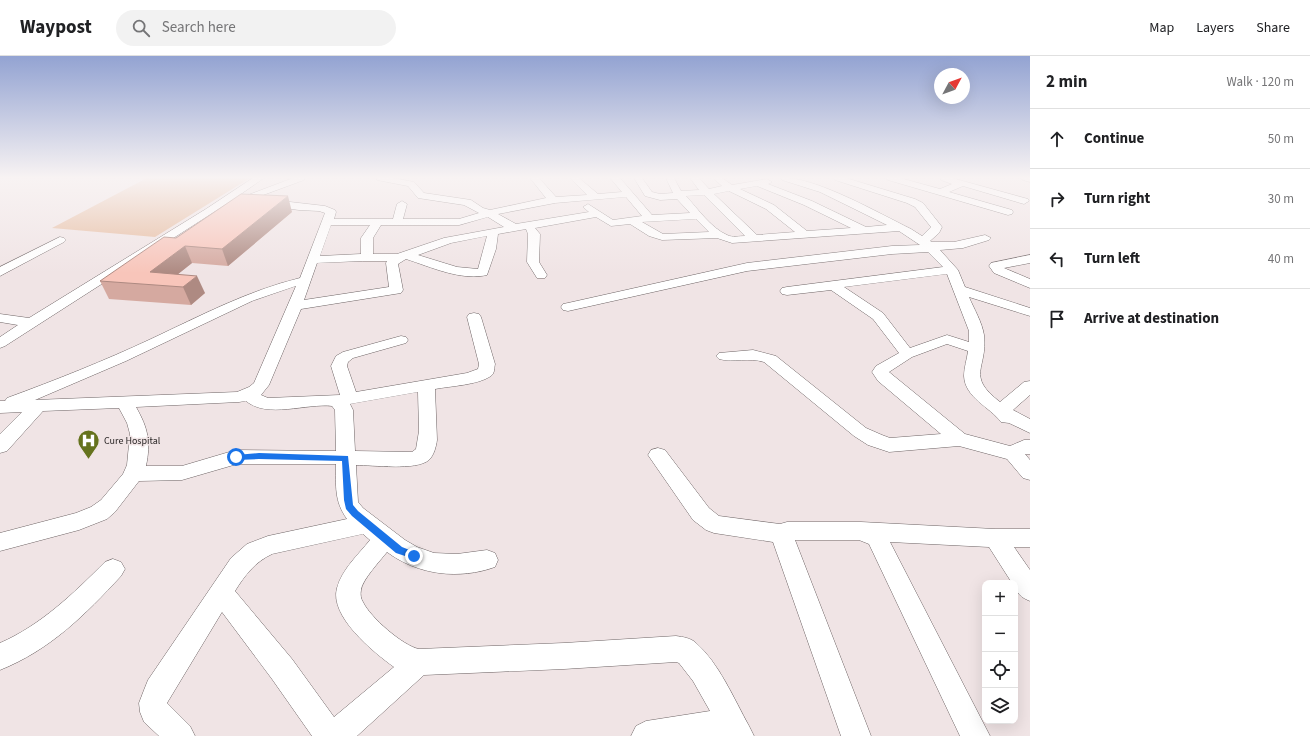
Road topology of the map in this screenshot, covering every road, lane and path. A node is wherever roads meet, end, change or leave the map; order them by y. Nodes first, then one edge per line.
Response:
1 (219, 210) edge
2 (326, 210) edge
3 (400, 210) edge
4 (479, 210) edge
5 (509, 210) edge
6 (592, 210) edge
7 (642, 210) edge
8 (693, 210) edge
9 (725, 210) edge
10 (774, 210) edge
11 (822, 210) edge
12 (863, 210) edge
13 (923, 210) edge
14 (1000, 210) edge
15 (1008, 212) dead end
16 (490, 214) junction
17 (598, 214) junction
18 (699, 216) junction
19 (649, 218) junction
20 (467, 221) junction
21 (633, 221) junction
22 (327, 222) junction
23 (378, 222) junction
24 (397, 222) junction
25 (424, 222) junction
26 (614, 224) junction
27 (594, 226) dead end
28 (514, 228) junction
29 (580, 228) dead end
30 (900, 228) junction
31 (532, 230) junction
32 (493, 231) junction
33 (865, 231) junction
34 (456, 232) junction
35 (718, 235) junction
36 (807, 235) junction
37 (985, 238) dead end
38 (755, 239) junction
39 (60, 240) dead end
40 (929, 246) junction
41 (892, 250) junction
42 (367, 257) junction
43 (402, 257) junction
44 (835, 257) junction
45 (1030, 258) edge
46 (312, 260) junction
47 (917, 267) junction
48 (952, 270) junction
49 (0, 272) edge
50 (541, 275) dead end
51 (305, 280) junction
52 (865, 281) junction
53 (1030, 284) edge
54 (835, 286) junction
55 (960, 290) junction
56 (788, 291) dead end
57 (295, 306) junction
58 (568, 307) dead end
59 (1030, 312) edge
60 (474, 317) dead end
61 (0, 318) edge
62 (31, 323) junction
63 (401, 340) dead end
64 (0, 343) edge
65 (976, 349) junction
66 (907, 354) junction
67 (724, 356) dead end
68 (426, 386) junction
69 (1030, 386) edge
70 (249, 394) junction
71 (343, 400) junction
72 (125, 402) junction
73 (39, 405) junction
74 (1004, 415) junction
75 (1030, 427) edge
76 (959, 439) junction
77 (2, 441) edge
78 (1023, 450) edge
79 (658, 455) dead end
80 (346, 458) junction
81 (1030, 473) edge
82 (133, 474) junction
83 (376, 531) junction
84 (866, 532) junction
85 (784, 534) junction
86 (990, 538) junction
87 (1030, 538) edge
88 (0, 542) edge
89 (487, 560) dead end
90 (113, 568) dead end
91 (1030, 590) edge
92 (221, 592) junction
93 (0, 657) edge
94 (419, 662) junction
95 (735, 729) edge
96 (180, 736) edge
97 (330, 736) edge
98 (334, 736) edge
99 (646, 736) edge
100 (856, 736) edge
101 (975, 736) edge

1 - 62 street
2 - 22 street
3 - 24 street
4 - 16 street
5 - 16 street
6 - 17 street
7 - 19 street
8 - 18 street
9 - 38 street
10 - 36 street
11 - 33 street
12 - 30 street
13 - 40 street
14 - 15 street
16 - 20 street
16 - 28 street
17 - 26 street
17 - 31 street
18 - 19 street
18 - 35 street
19 - 21 street
20 - 25 street
20 - 34 street
21 - 26 street
21 - 35 street
22 - 23 street
22 - 46 street
23 - 24 street
23 - 42 street
24 - 25 street
25 - 34 street
26 - 27 street
28 - 31 street
28 - 32 street
29 - 31 street
30 - 33 street
30 - 40 street
31 - 50 street
32 - 34 street
32 - 43 street
33 - 36 street
33 - 41 street
34 - 43 street
35 - 38 street
36 - 38 street
36 - 44 street
37 - 40 street
39 - 49 street
40 - 41 street
40 - 48 street
41 - 44 street
41 - 47 street
42 - 43 street
42 - 46 street
43 - 57 street
44 - 52 street
44 - 58 street
45 - 53 street
46 - 51 street
47 - 48 street
47 - 52 street
48 - 55 street
51 - 57 street
51 - 73 street
52 - 54 street
54 - 56 street
54 - 66 street
55 - 59 street
55 - 65 street
57 - 70 street
60 - 68 street
61 - 62 street
62 - 64 street
63 - 71 street
65 - 66 street
65 - 74 street
66 - 76 street
67 - 76 street
68 - 71 street
68 - 80 street
69 - 74 street
70 - 71 street
70 - 72 street
71 - 80 street
72 - 73 street
72 - 82 street
73 - 77 street
74 - 75 street
76 - 78 street
78 - 81 street
79 - 85 street
80 - 82 street
80 - 83 street
82 - 88 street
83 - 89 street
83 - 92 street
83 - 94 street
84 - 85 street
84 - 86 street
84 - 101 street
85 - 100 street
86 - 87 street
86 - 91 street
90 - 93 street
92 - 96 street
92 - 97 street
94 - 95 street
94 - 98 street
95 - 99 street

